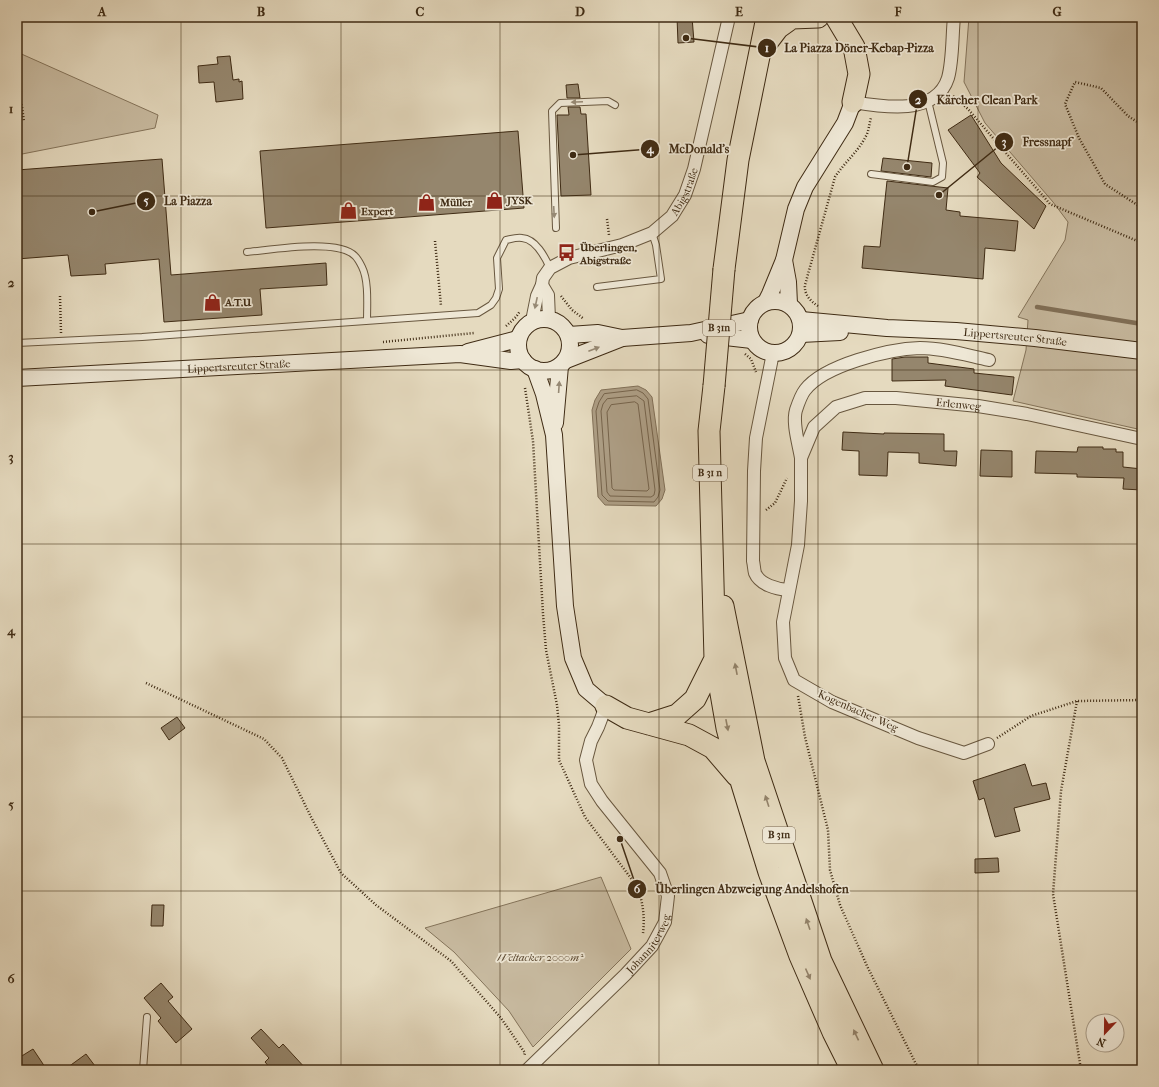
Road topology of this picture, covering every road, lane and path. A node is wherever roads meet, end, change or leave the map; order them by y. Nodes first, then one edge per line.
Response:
1 (729, 17) edge
2 (767, 17) edge
3 (819, 17) edge
4 (954, 17) edge
5 (838, 20) edge
6 (760, 53) junction
7 (943, 89) junction
8 (17, 90) edge
9 (928, 101) junction
10 (853, 102) junction
11 (615, 105) dead end
12 (874, 106) junction
13 (24, 122) dead end
14 (1142, 125) edge
15 (871, 174) dead end
16 (1142, 208) edge
17 (556, 228) dead end
18 (652, 233) junction
19 (435, 241) dead end
20 (1142, 243) edge
21 (247, 252) dead end
22 (784, 260) junction
23 (550, 268) junction
24 (542, 285) junction
25 (597, 286) dead end
26 (557, 294) dead end
27 (60, 296) dead end
28 (766, 302) junction
29 (789, 304) junction
30 (522, 306) dead end
31 (820, 307) dead end
32 (442, 316) junction
33 (550, 319) junction
34 (585, 320) dead end
35 (750, 320) junction
36 (367, 321) junction
37 (532, 321) junction
38 (801, 327) junction
39 (500, 329) dead end
40 (691, 333) junction
41 (569, 335) junction
42 (622, 338) junction
43 (518, 339) junction
44 (61, 341) junction
45 (17, 343) edge
46 (746, 345) junction
47 (1142, 351) edge
48 (773, 353) junction
49 (460, 354) junction
50 (989, 360) dead end
51 (563, 363) junction
52 (527, 370) junction
53 (757, 373) dead end
54 (17, 378) edge
55 (714, 386) joint
56 (526, 396) dead end
57 (554, 435) junction
58 (1142, 439) edge
59 (801, 458) junction
60 (753, 515) junction
61 (713, 560) junction
62 (788, 590) junction
63 (715, 659) junction
64 (794, 680) junction
65 (146, 683) dead end
66 (1142, 700) edge
67 (1077, 701) junction
68 (606, 706) junction
69 (649, 724) junction
70 (988, 744) joint
71 (741, 781) junction
72 (147, 1017) dead end
73 (526, 1064) edge
74 (143, 1070) edge
75 (852, 1070) edge
76 (873, 1070) edge
77 (919, 1070) edge
78 (1081, 1070) edge

1 - 18 street, Abigstraße
2 - 6 highway, B 31n
3 - 5 highway, B 31n
3 - 6 highway, B 31n
4 - 7 street
5 - 10 highway, B 31n
6 - 55 highway, B 31n, bridge
7 - 9 street
7 - 20 path
8 - 13 path
9 - 12 street
9 - 15 lane
10 - 12 street
10 - 22 main road, B 31n
11 -> 17 lane
12 - 31 path
14 - 16 path
18 - 23 street, Abigstraße
18 - 25 lane
19 - 32 path
21 - 36 lane
22 - 28 main road, B 31n
22 - 29 main road, B 31n
23 - 24 street
23 - 32 lane
24 - 33 street
24 -> 37 street
26 - 34 path
27 - 44 path
28 - 29 main road
28 - 35 main road
29 - 38 main road
30 - 39 path
32 - 36 lane
33 - 37 main road
33 - 41 main road
35 - 40 main road
35 - 46 main road
36 - 44 lane
37 - 43 main road
38 - 47 main road, Lippertsreuter Straße
38 - 48 main road
40 - 42 main road
40 - 46 main road
41 - 42 main road
41 - 51 main road
51 -> 42 main road
43 - 49 main road, Lippertsreuter Straße
43 - 52 main road
44 - 45 lane
46 - 48 main road
46 - 53 path
48 - 60 street
49 - 52 main road, Lippertsreuter Straße
49 - 54 main road, Lippertsreuter Straße
50 - 59 street, Erlenweg
51 - 52 main road
57 -> 51 main road
52 - 56 path
52 - 57 main road
55 - 61 highway, B 31 n
57 - 68 main road
58 - 59 street, Erlenweg
59 - 60 path
59 - 62 street, Erlenweg
60 - 62 street
61 - 63 highway, B 31n
76 -> 61 highway, B 31n
62 - 64 street
63 - 69 highway, B 31n
63 -> 71 highway, B 31n
64 - 70 street, Kogenbacher Weg
64 - 77 path
65 - 73 path
66 - 67 path
67 - 70 path
67 - 78 path
68 - 69 highway
68 - 73 street, Johanniterweg
69 - 71 highway, B 31n
71 -> 75 highway, B 31n
72 - 74 lane

